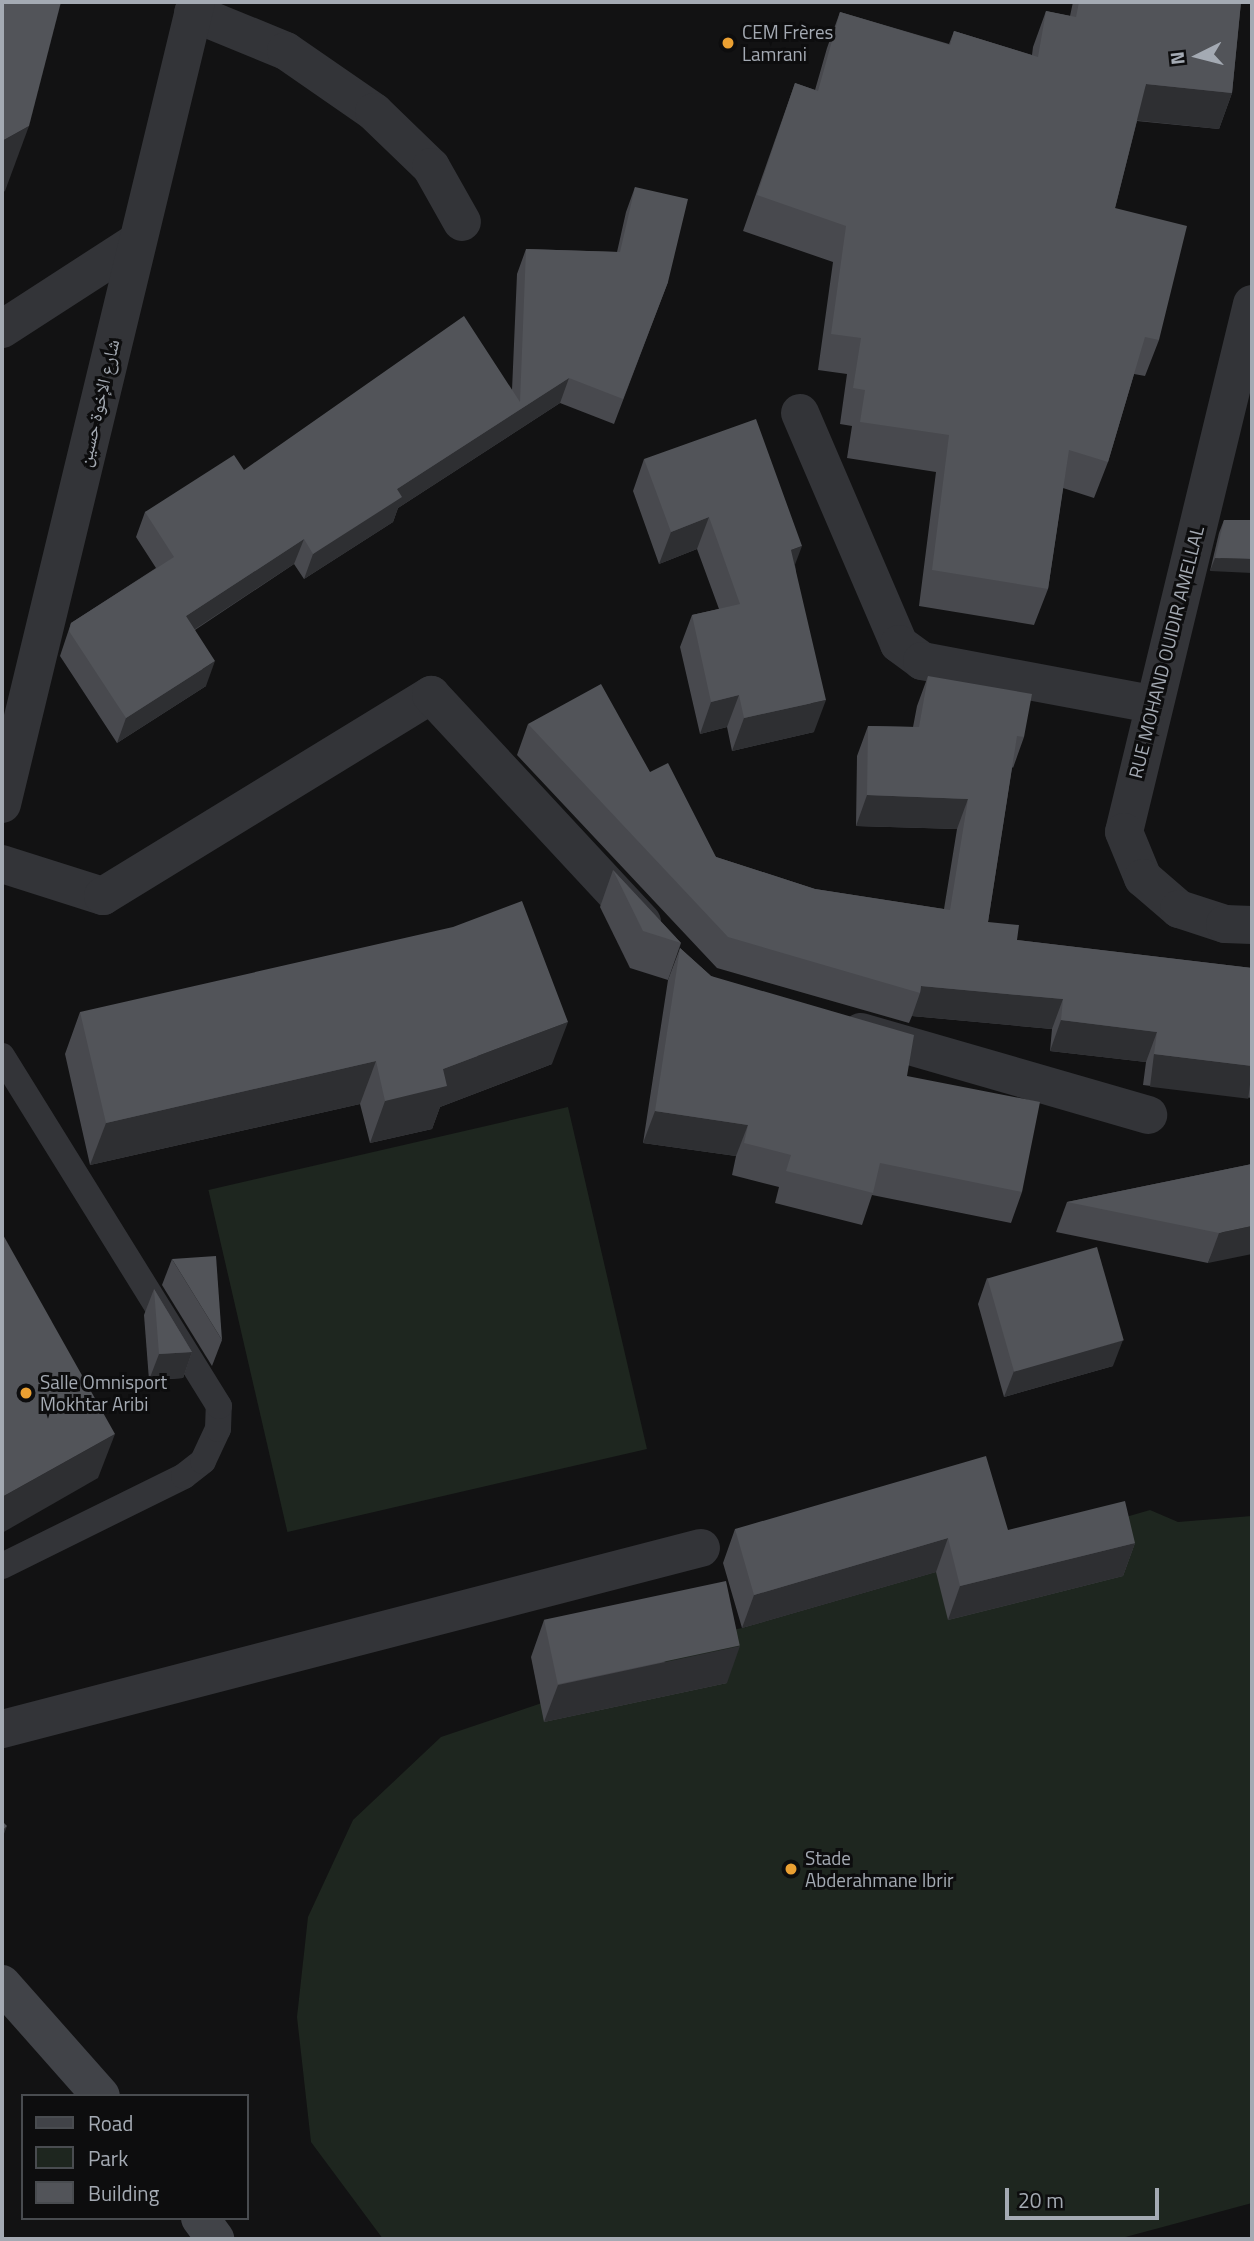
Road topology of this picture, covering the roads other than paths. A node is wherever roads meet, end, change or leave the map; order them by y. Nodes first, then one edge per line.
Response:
1 (195, 8) edge
2 (462, 222) dead end
3 (135, 243) junction
4 (1252, 304) edge
5 (2, 329) edge
6 (800, 413) dead end
7 (1237, 426) edge
8 (1151, 704) junction
9 (2, 804) edge
10 (2, 864) edge
11 (1252, 925) edge
12 (669, 949) edge
13 (826, 1022) edge
14 (2, 1056) edge
15 (1148, 1115) dead end
16 (701, 1548) dead end
17 (2, 1566) edge
18 (2, 1730) edge
19 (2, 1984) edge
20 (99, 2094) edge
21 (201, 2220) edge
22 (215, 2239) edge

1 - 2 street
1 - 3 street, شارع الإخوة حسين
3 - 5 street
3 - 9 street, شارع الإخوة حسين
4 - 7 street, RUE MOHAND OUIDIR AMELLAL
6 - 8 street
7 - 8 street, RUE MOHAND OUIDIR AMELLAL
8 - 11 street, RUE MOHAND OUIDIR AMELLAL
10 - 12 street
13 - 15 street
14 - 17 lane
16 - 18 street
19 - 20 main road
21 - 22 main road

